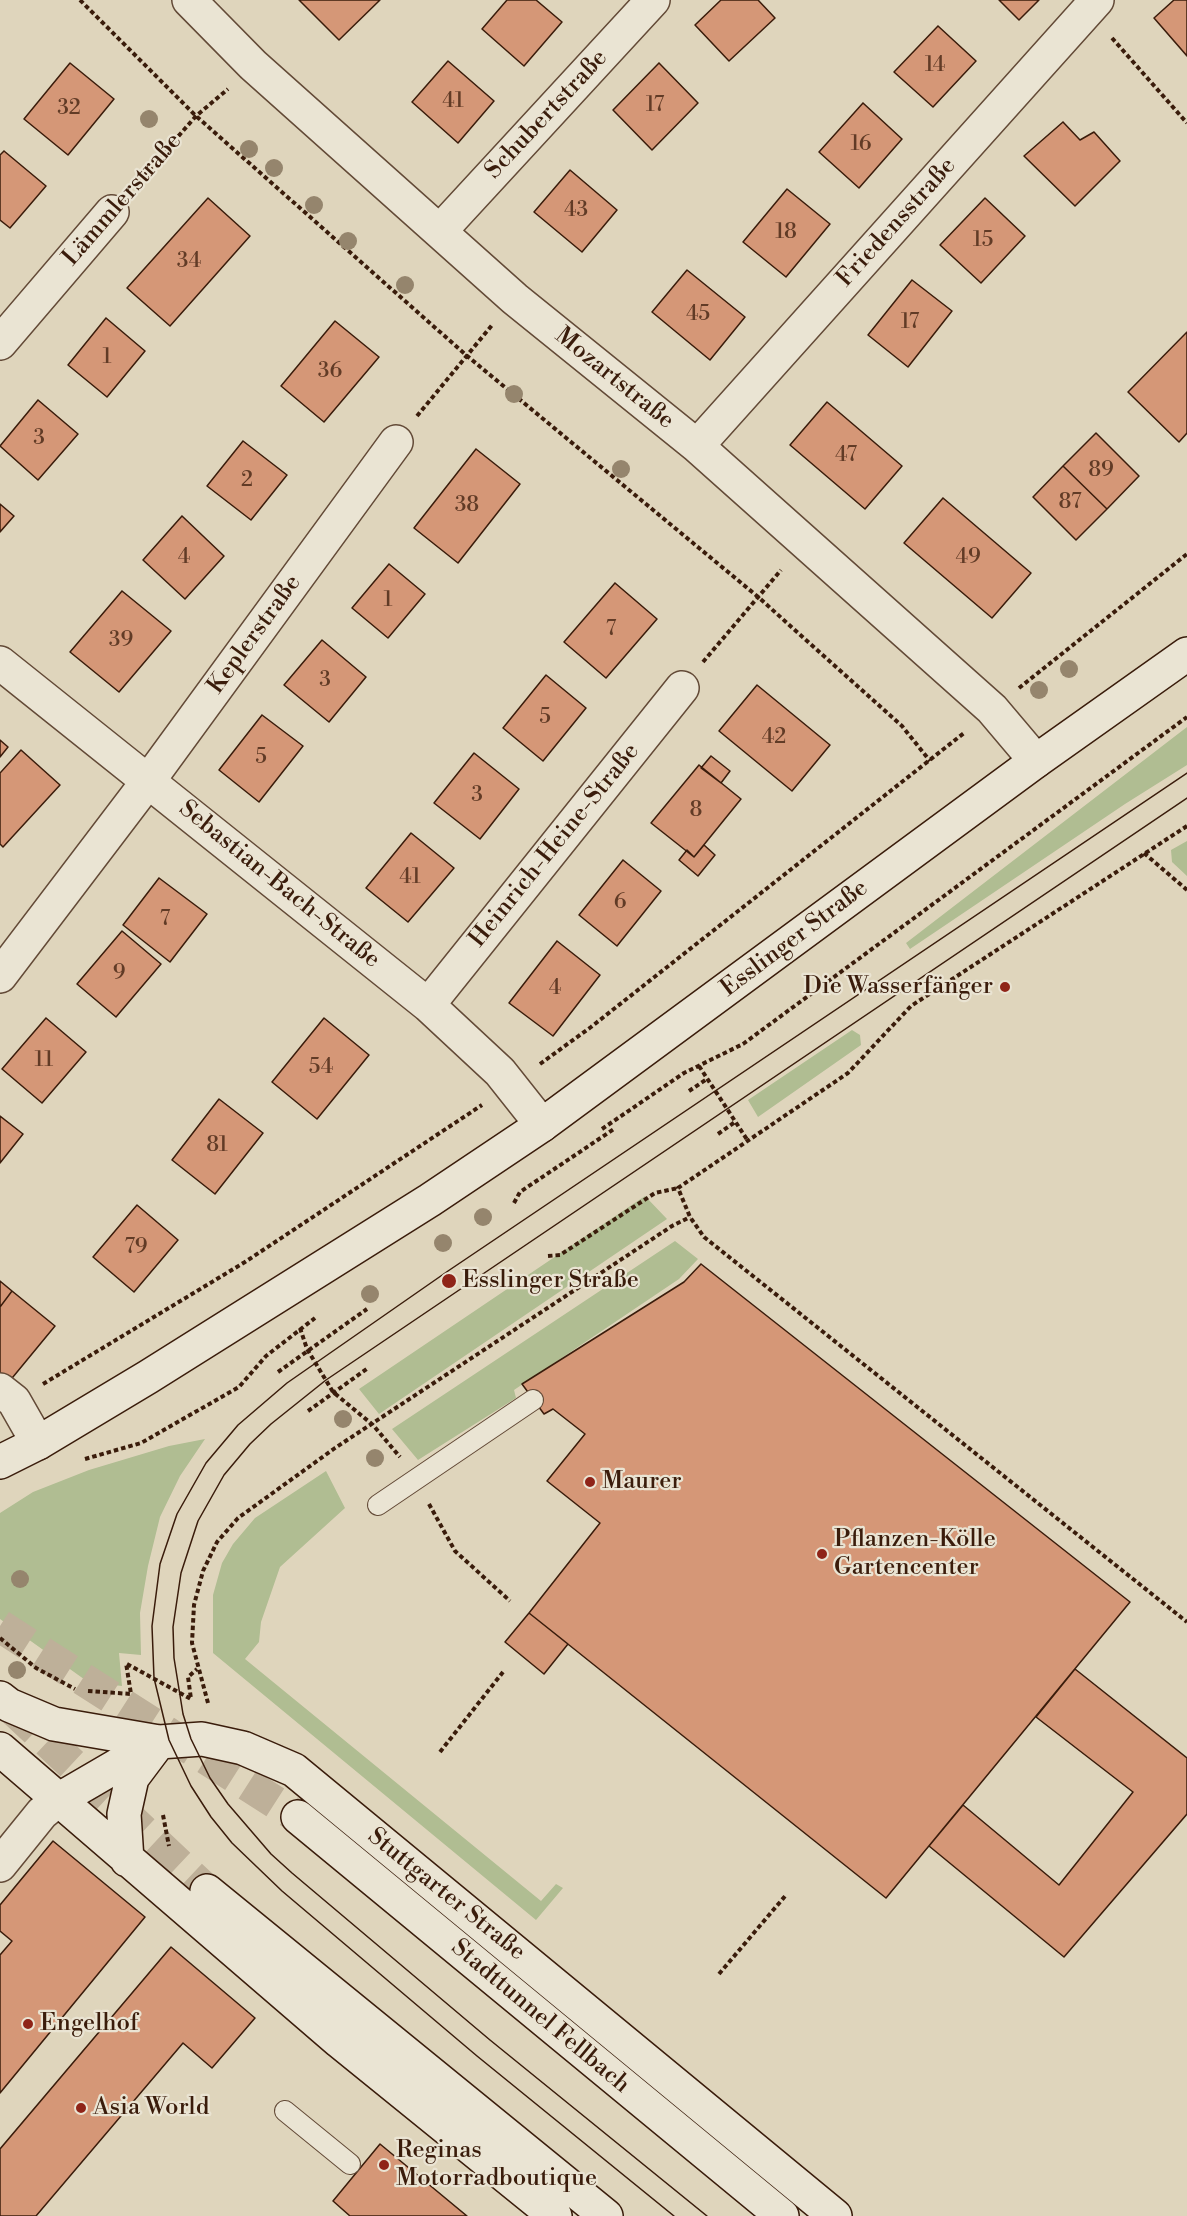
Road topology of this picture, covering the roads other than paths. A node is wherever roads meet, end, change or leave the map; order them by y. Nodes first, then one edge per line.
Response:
1 (189, 0) edge
2 (653, 0) edge
3 (1093, 5) edge
4 (112, 212) road end
5 (440, 231) junction
6 (0, 343) edge
7 (396, 442) road end
8 (697, 446) junction
9 (1187, 654) edge
10 (0, 663) edge
11 (682, 688) road end
12 (1036, 761) junction
13 (149, 780) junction
14 (0, 976) edge
15 (428, 1005) junction
16 (542, 1125) junction
17 (7, 1395) edge
18 (533, 1400) dead end
19 (38, 1443) junction
20 (0, 1462) edge
21 (378, 1505) dead end
22 (0, 1698) edge
23 (159, 1742) junction
24 (0, 1749) edge
25 (58, 1800) junction
26 (298, 1817) tunnel mouth
27 (127, 1860) junction
28 (0, 1864) edge
29 (207, 1891) tunnel mouth
30 (285, 2111) dead end
31 (350, 2164) dead end
32 (555, 2216) edge
33 (606, 2216) edge
34 (782, 2216) edge
35 (835, 2216) edge

1 - 5 main road, Mozartstraße
2 - 5 main road, Schubertstraße
3 - 8 main road, Friedensstraße
4 - 6 main road, Lämmlerstraße
5 - 8 main road, Mozartstraße
7 - 13 main road, Keplerstraße
8 - 12 main road, Mozartstraße
9 - 12 main road, Esslinger Straße
10 - 13 main road, Sebastian-Bach-Straße
11 - 15 main road, Heinrich-Heine-Straße
12 - 16 main road, Esslinger Straße
13 - 14 main road, Keplerstraße
13 - 15 main road, Sebastian-Bach-Straße
15 - 16 main road, Sebastian-Bach-Straße
16 - 19 main road, Esslinger Straße
17 - 19 main road
18 - 21 lane
19 - 20 main road, Esslinger Straße
22 - 23 main road, Stuttgarter Straße
23 - 25 main road
23 - 27 main road
23 - 35 main road, Stuttgarter Straße
24 - 25 main road
25 - 27 main road
25 - 28 main road
26 - 34 main road, Stadttunnel Fellbach
27 - 32 main road
29 - 33 main road
30 - 31 lane

